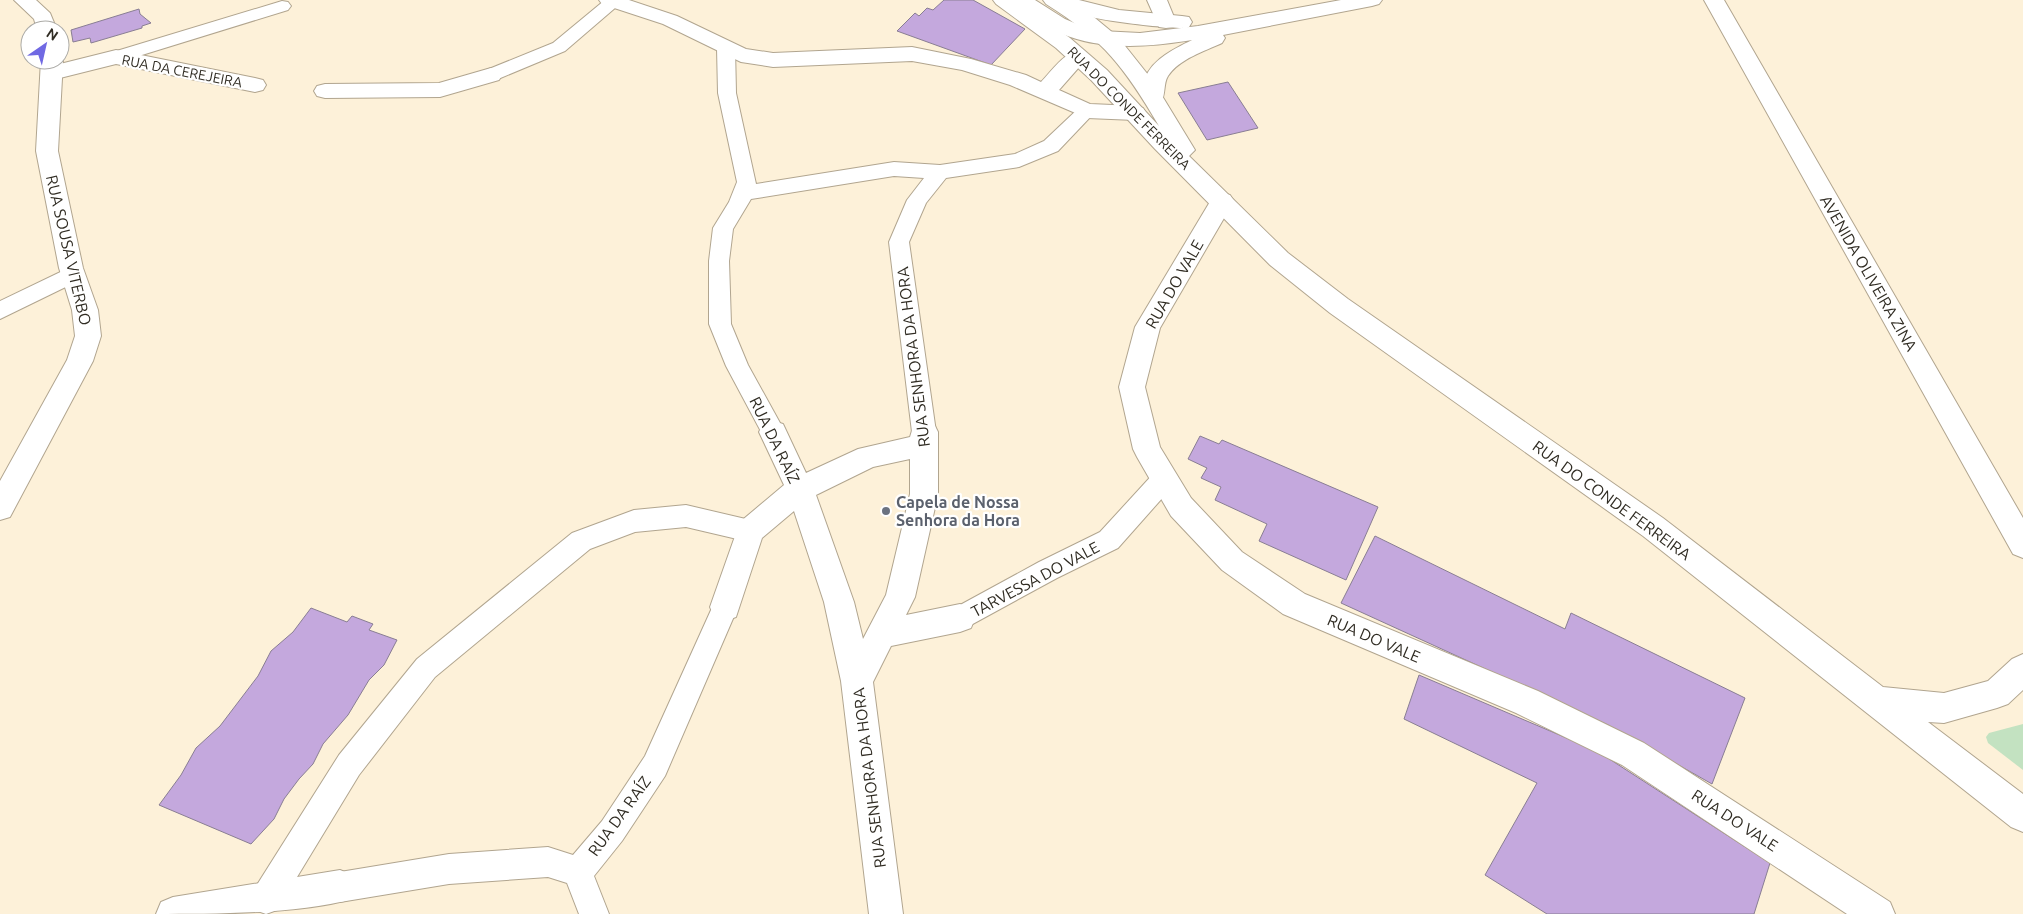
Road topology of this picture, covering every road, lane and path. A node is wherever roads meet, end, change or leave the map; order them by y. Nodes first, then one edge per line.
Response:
1 (24, 0) edge
2 (1003, 0) edge
3 (1021, 0) edge
4 (1053, 0) edge
5 (1059, 0) edge
6 (1157, 0) edge
7 (1372, 0) edge
8 (1714, 0) edge
9 (611, 1) edge
10 (641, 5) edge
11 (282, 6) dead end
12 (44, 20) edge
13 (1166, 22) junction
14 (1256, 22) junction
15 (1106, 38) junction
16 (726, 48) junction
17 (116, 57) junction
18 (1078, 57) junction
19 (70, 63) edge
20 (52, 70) edge
21 (491, 74) joint
22 (254, 85) dead end
23 (325, 91) dead end
24 (1044, 92) junction
25 (1153, 97) junction
26 (1087, 111) junction
27 (1135, 113) junction
28 (940, 172) junction
29 (1213, 192) junction
30 (743, 193) junction
31 (73, 274) junction
32 (0, 311) edge
33 (773, 432) joint
34 (924, 438) junction
35 (1164, 479) junction
36 (800, 489) junction
37 (0, 508) edge
38 (750, 531) junction
39 (2023, 545) edge
40 (725, 607) joint
41 (960, 618) joint
42 (880, 634) junction
43 (2023, 669) edge
44 (857, 681) junction
45 (1875, 701) junction
46 (2023, 815) edge
47 (578, 872) junction
48 (340, 887) joint
49 (266, 899) junction
50 (173, 914) edge
51 (594, 914) edge
52 (886, 914) edge
53 (1878, 914) edge

1 - 12 street
2 - 18 street, RUA DO CONDE FERREIRA
3 - 15 street, RUA DO CONDE FERREIRA
4 - 15 street, RUA DO CONDE FERREIRA
5 - 13 street
6 - 13 street
7 - 14 street
8 - 39 street, AVENIDA OLIVEIRA ZINA
9 - 10 street
9 - 21 lane
10 - 16 street
11 - 17 lane
13 - 14 street
14 - 15 street
14 - 25 street
15 - 25 street, RUA DO CONDE FERREIRA
16 - 24 street
16 - 30 lane, RUA DA RAÍZ
17 - 19 street, RUA DA CEREJEIRA
17 - 22 street, RUA DA CEREJEIRA
18 - 24 street
18 - 27 street, RUA DO CONDE FERREIRA
20 - 31 street, RUA SOUSA VITERBO
21 - 23 street
24 - 26 street
25 - 29 street, RUA DO CONDE FERREIRA
26 - 27 street
26 - 28 lane
27 - 29 street, RUA DO CONDE FERREIRA
28 - 30 lane
28 - 34 lane, RUA SENHORA DA HORA
29 - 35 street, RUA DO VALE
29 - 45 street, RUA DO CONDE FERREIRA
30 - 33 lane, RUA DA RAÍZ
31 - 32 lane
31 - 37 street, RUA SOUSA VITERBO
33 - 36 street, RUA DA RAÍZ
34 - 36 street
34 - 42 street, RUA SENHORA DA HORA
35 - 41 lane, TARVESSA DO VALE
35 - 53 street, RUA DO VALE
36 - 38 street, RUA DA RAÍZ
36 - 44 street
38 - 40 street, RUA DA RAÍZ
38 - 49 lane
40 - 47 lane, RUA DA RAÍZ
41 - 42 street, TARVESSA DO VALE
42 - 44 street, RUA SENHORA DA HORA
43 - 45 street
44 - 52 street, RUA SENHORA DA HORA
45 - 46 street, RUA DO CONDE FERREIRA
47 - 48 lane
47 - 51 lane
48 - 49 street
49 - 50 street

